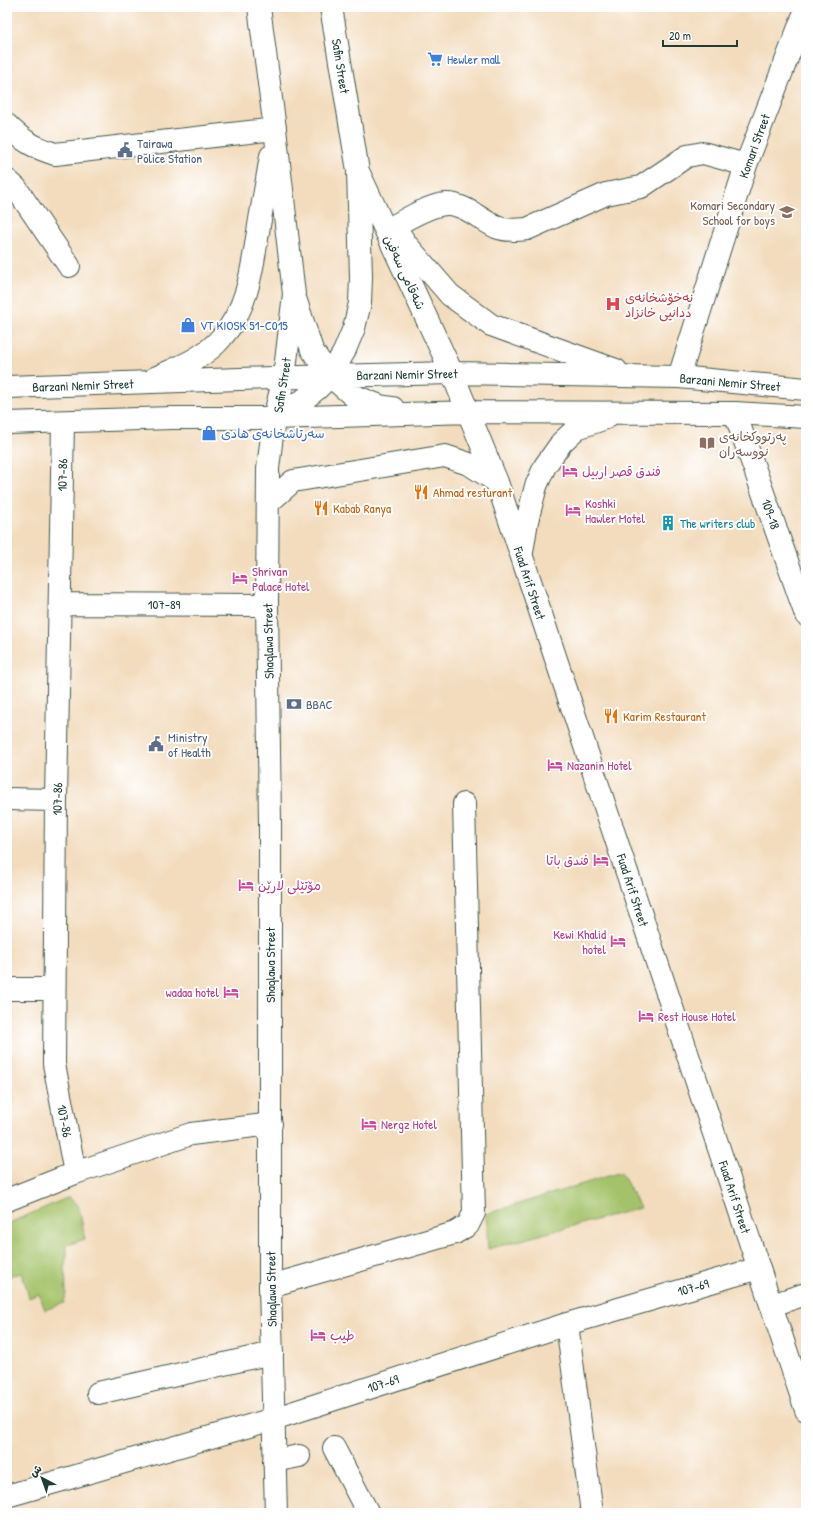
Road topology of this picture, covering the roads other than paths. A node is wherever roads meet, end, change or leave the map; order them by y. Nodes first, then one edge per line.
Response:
1 (259, 7) edge
2 (331, 7) edge
3 (806, 9) edge
4 (7, 125) edge
5 (275, 129) junction
6 (746, 165) junction
7 (358, 171) junction
8 (7, 180) edge
9 (394, 226) junction
10 (69, 266) dead end
11 (294, 294) junction
12 (452, 373) junction
13 (330, 376) junction
14 (634, 376) junction
15 (679, 377) junction
16 (284, 378) junction
17 (142, 383) junction
18 (7, 387) edge
19 (806, 389) edge
20 (469, 412) junction
21 (620, 413) junction
22 (735, 413) junction
23 (426, 414) junction
24 (806, 417) edge
25 (274, 418) junction
26 (63, 422) junction
27 (7, 423) edge
28 (497, 482) junction
29 (268, 503) junction
30 (521, 555) junction
31 (60, 604) junction
32 (267, 605) junction
33 (806, 615) edge
34 (7, 799) edge
35 (56, 800) junction
36 (464, 804) dead end
37 (7, 989) edge
38 (54, 989) junction
39 (271, 1124) junction
40 (75, 1173) junction
41 (7, 1200) edge
42 (759, 1268) junction
43 (270, 1286) junction
44 (806, 1294) edge
45 (772, 1305) junction
46 (567, 1324) junction
47 (272, 1353) junction
48 (98, 1393) dead end
49 (806, 1410) edge
50 (273, 1419) junction
51 (334, 1448) dead end
52 (299, 1456) dead end
53 (274, 1462) junction
54 (7, 1496) edge
55 (276, 1513) edge
56 (368, 1513) edge
57 (592, 1513) edge

1 - 5 main road, Safin Street
2 - 7 main road, Safin Street
3 - 6 main road, Komari Street
4 - 5 main road
5 - 11 main road, Safin Street
5 - 17 main road
6 - 9 main road
6 - 15 main road, Komari Street
7 - 9 main road
7 - 12 main road, شەقامی سەفین
7 - 13 main road, Safin Street
8 - 10 main road
9 - 14 main road
11 - 13 main road
11 - 16 main road, Safin Street
12 - 13 main road, Barzani Nemir Street
12 - 14 main road, Barzani Nemir Street
12 - 20 main road, Fuad Arif Street
13 - 16 main road, Barzani Nemir Street
13 - 23 main road
13 - 25 main road, Safin Street
14 - 15 main road, Barzani Nemir Street
15 - 19 main road, Barzani Nemir Street
16 - 17 main road, Barzani Nemir Street
16 - 25 main road, Safin Street
17 - 18 main road, Barzani Nemir Street
20 - 21 main road
20 - 23 main road
20 - 28 main road, Fuad Arif Street
21 - 22 main road
21 - 30 main road
22 - 24 main road
22 - 33 main road, 109-18
23 - 25 main road
25 - 26 main road
25 - 29 main road, Shaqlawa Street
26 - 27 main road
26 - 31 main road, 107-86
28 - 29 main road
28 - 30 main road, Fuad Arif Street
29 - 32 main road, Shaqlawa Street
30 - 42 main road, Fuad Arif Street
31 - 32 main road, 107-89
31 - 35 main road, 107-86
32 - 39 main road, Shaqlawa Street
34 - 35 main road
35 - 38 main road, 107-86
36 - 43 main road
37 - 38 main road
38 - 40 main road, 107-86
39 - 40 main road
39 - 43 main road, Shaqlawa Street
40 - 41 main road
42 - 45 main road, Fuad Arif Street
42 - 46 main road, 107-69
43 - 47 main road, Shaqlawa Street
44 - 45 main road
45 - 49 main road, Fuad Arif Street
46 - 50 main road, 107-69
46 - 57 main road
47 - 48 main road
47 - 50 main road, Shaqlawa Street
50 - 53 main road, Shaqlawa Street
50 - 54 main road, 107-69
51 - 56 main road
52 - 53 main road
53 - 55 main road, Shaqlawa Street

